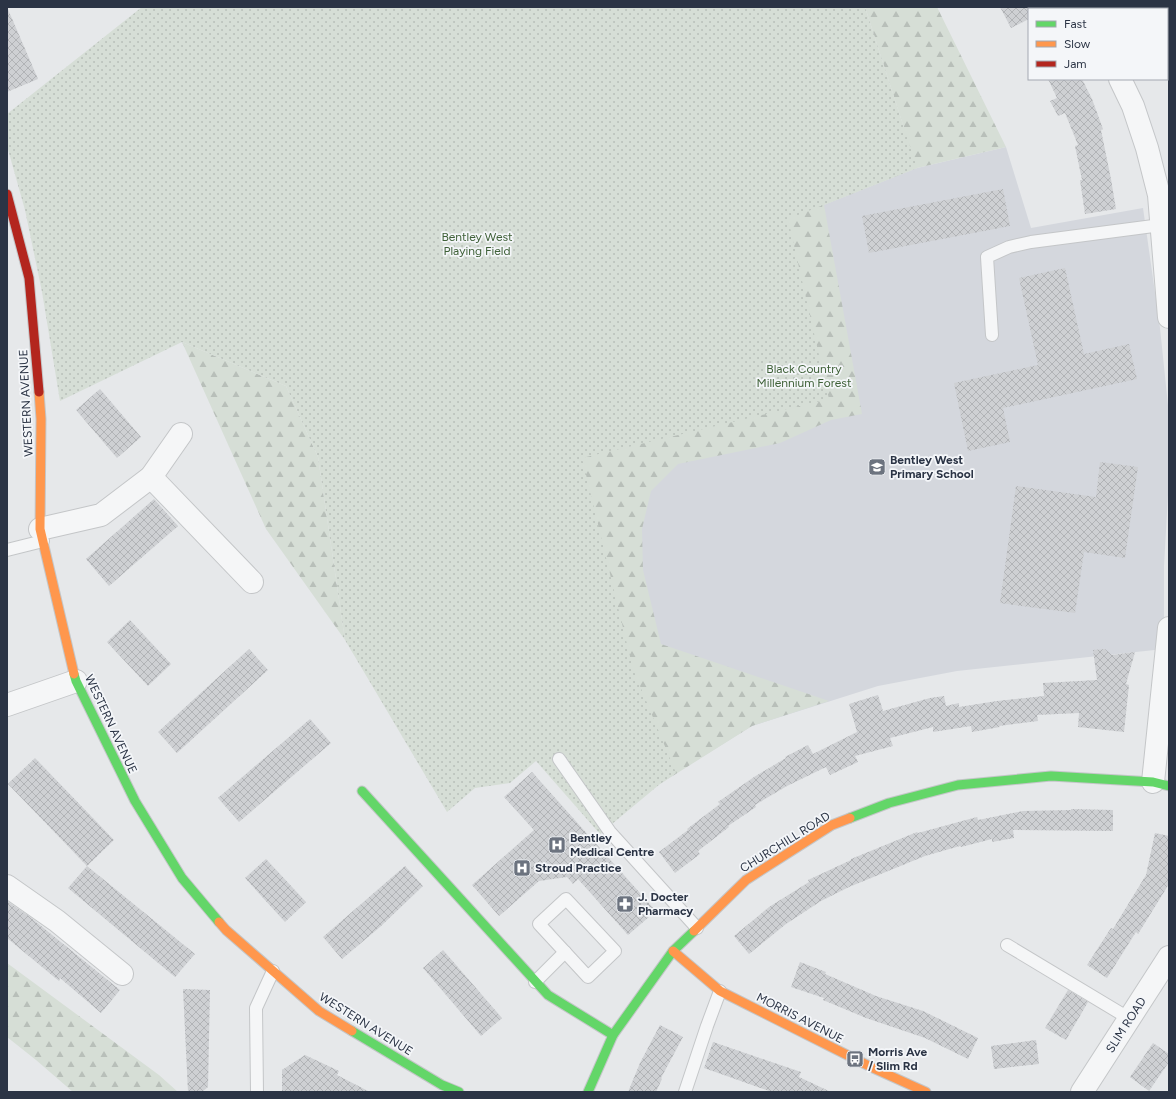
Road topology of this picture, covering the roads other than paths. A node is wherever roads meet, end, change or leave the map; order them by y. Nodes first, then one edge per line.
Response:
1 (1120, 80) edge
2 (1164, 194) edge
3 (8, 198) edge
4 (1161, 225) junction
5 (1169, 318) edge
6 (992, 335) dead end
7 (181, 434) dead end
8 (152, 477) junction
9 (42, 535) junction
10 (7, 550) edge
11 (252, 582) dead end
12 (1169, 628) edge
13 (76, 681) junction
14 (7, 705) edge
15 (559, 758) dead end
16 (1161, 784) edge
17 (362, 791) dead end
18 (7, 886) edge
19 (697, 928) junction
20 (1007, 945) dead end
21 (673, 951) junction
22 (565, 952) junction
23 (273, 971) junction
24 (1166, 971) edge
25 (122, 974) dead end
26 (535, 982) junction
27 (720, 990) junction
28 (1130, 1019) junction
29 (613, 1035) junction
30 (257, 1092) edge
31 (459, 1092) edge
32 (588, 1092) edge
33 (685, 1092) edge
34 (926, 1092) edge
35 (1082, 1092) edge

1 - 2 street
2 - 4 street
3 - 9 street, WESTERN AVENUE
4 - 5 street
4 - 6 lane
7 - 8 street
8 - 9 street
8 - 11 street
9 - 10 lane
9 - 13 street, WESTERN AVENUE
12 - 16 street
13 - 14 street
13 - 23 street, WESTERN AVENUE
15 - 19 lane
16 - 19 street, CHURCHILL ROAD
17 - 26 street
18 - 25 street
19 - 21 street, CHURCHILL ROAD
20 - 28 lane
21 - 27 street, MORRIS AVENUE
21 - 29 street, CHURCHILL ROAD
22 - 22 lane
22 - 26 lane
23 - 30 lane
23 - 31 street, WESTERN AVENUE
24 - 28 street, SLIM ROAD
26 - 29 street
27 - 33 lane
27 - 34 street, MORRIS AVENUE
28 - 35 street, SLIM ROAD
29 - 32 street, CHURCHILL ROAD

